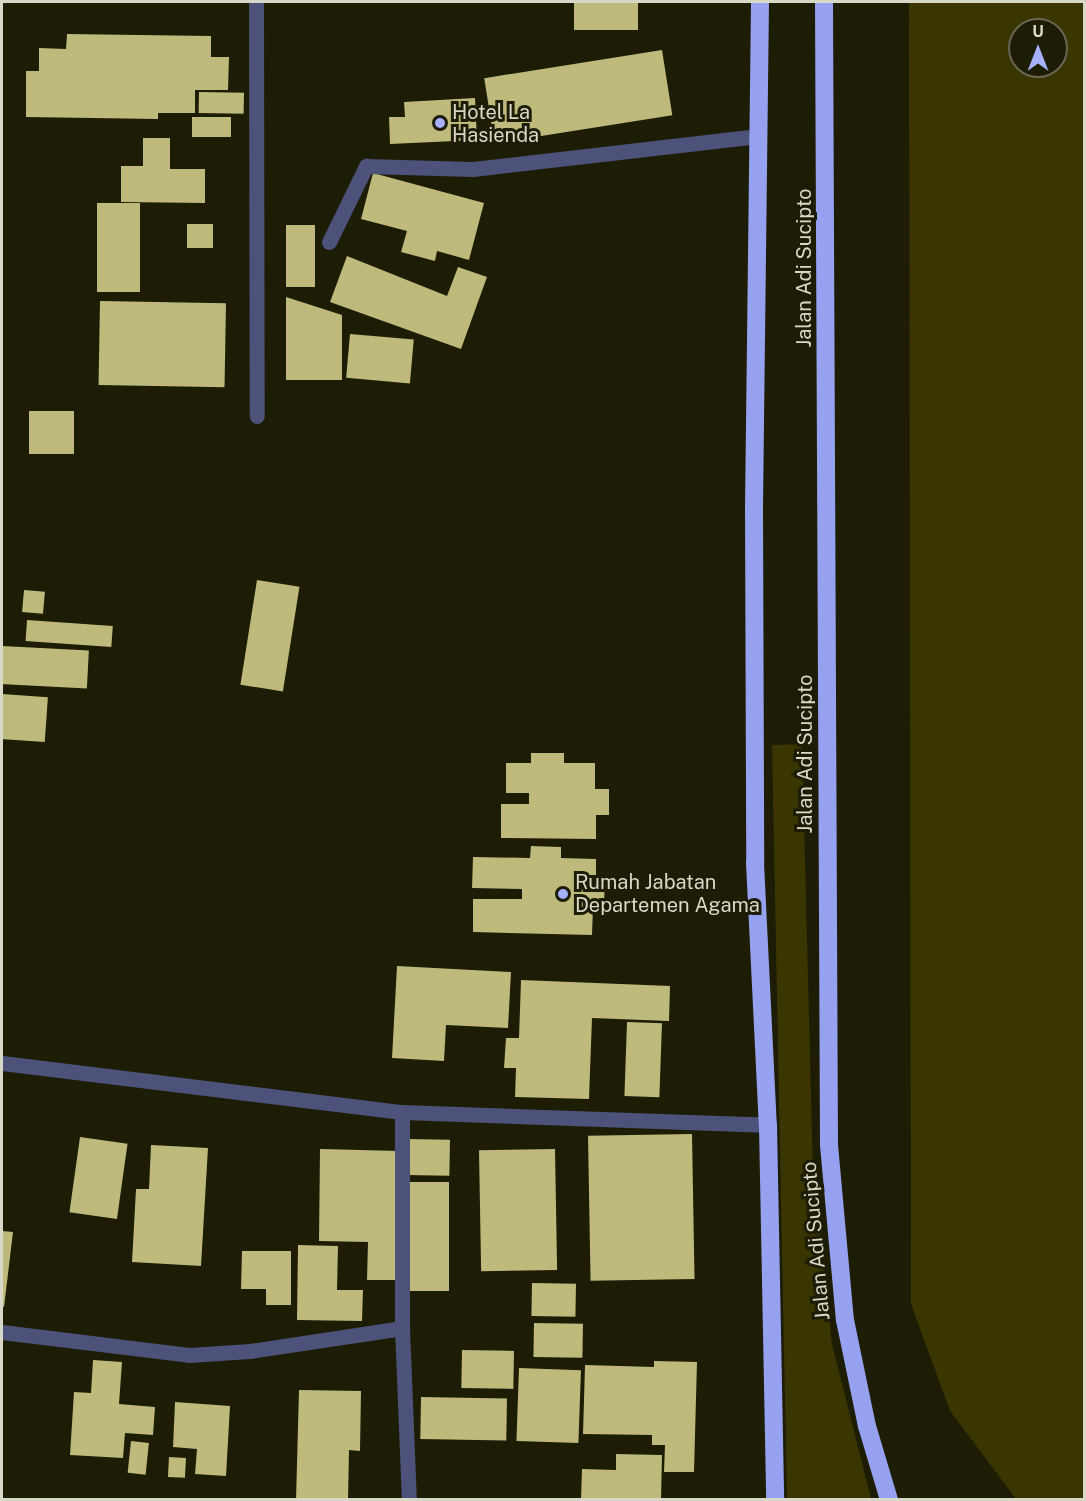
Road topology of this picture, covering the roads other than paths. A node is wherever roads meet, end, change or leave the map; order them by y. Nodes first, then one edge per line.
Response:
1 (256, 2) edge
2 (760, 2) edge
3 (825, 2) edge
4 (758, 136) junction
5 (329, 242) dead end
6 (258, 416) dead end
7 (2, 1063) edge
8 (402, 1113) junction
9 (768, 1125) junction
10 (402, 1328) junction
11 (2, 1332) edge
12 (409, 1500) edge
13 (775, 1500) edge
14 (889, 1500) edge

1 - 6 street
2 - 4 highway, Jalan Adi Sucipto
3 - 14 highway, Jalan Adi Sucipto
4 - 5 street
4 - 9 highway, Jalan Adi Sucipto
7 - 8 street
8 - 9 street
8 - 10 street
9 - 13 highway, Jalan Adi Sucipto
10 - 11 street
10 - 12 street

